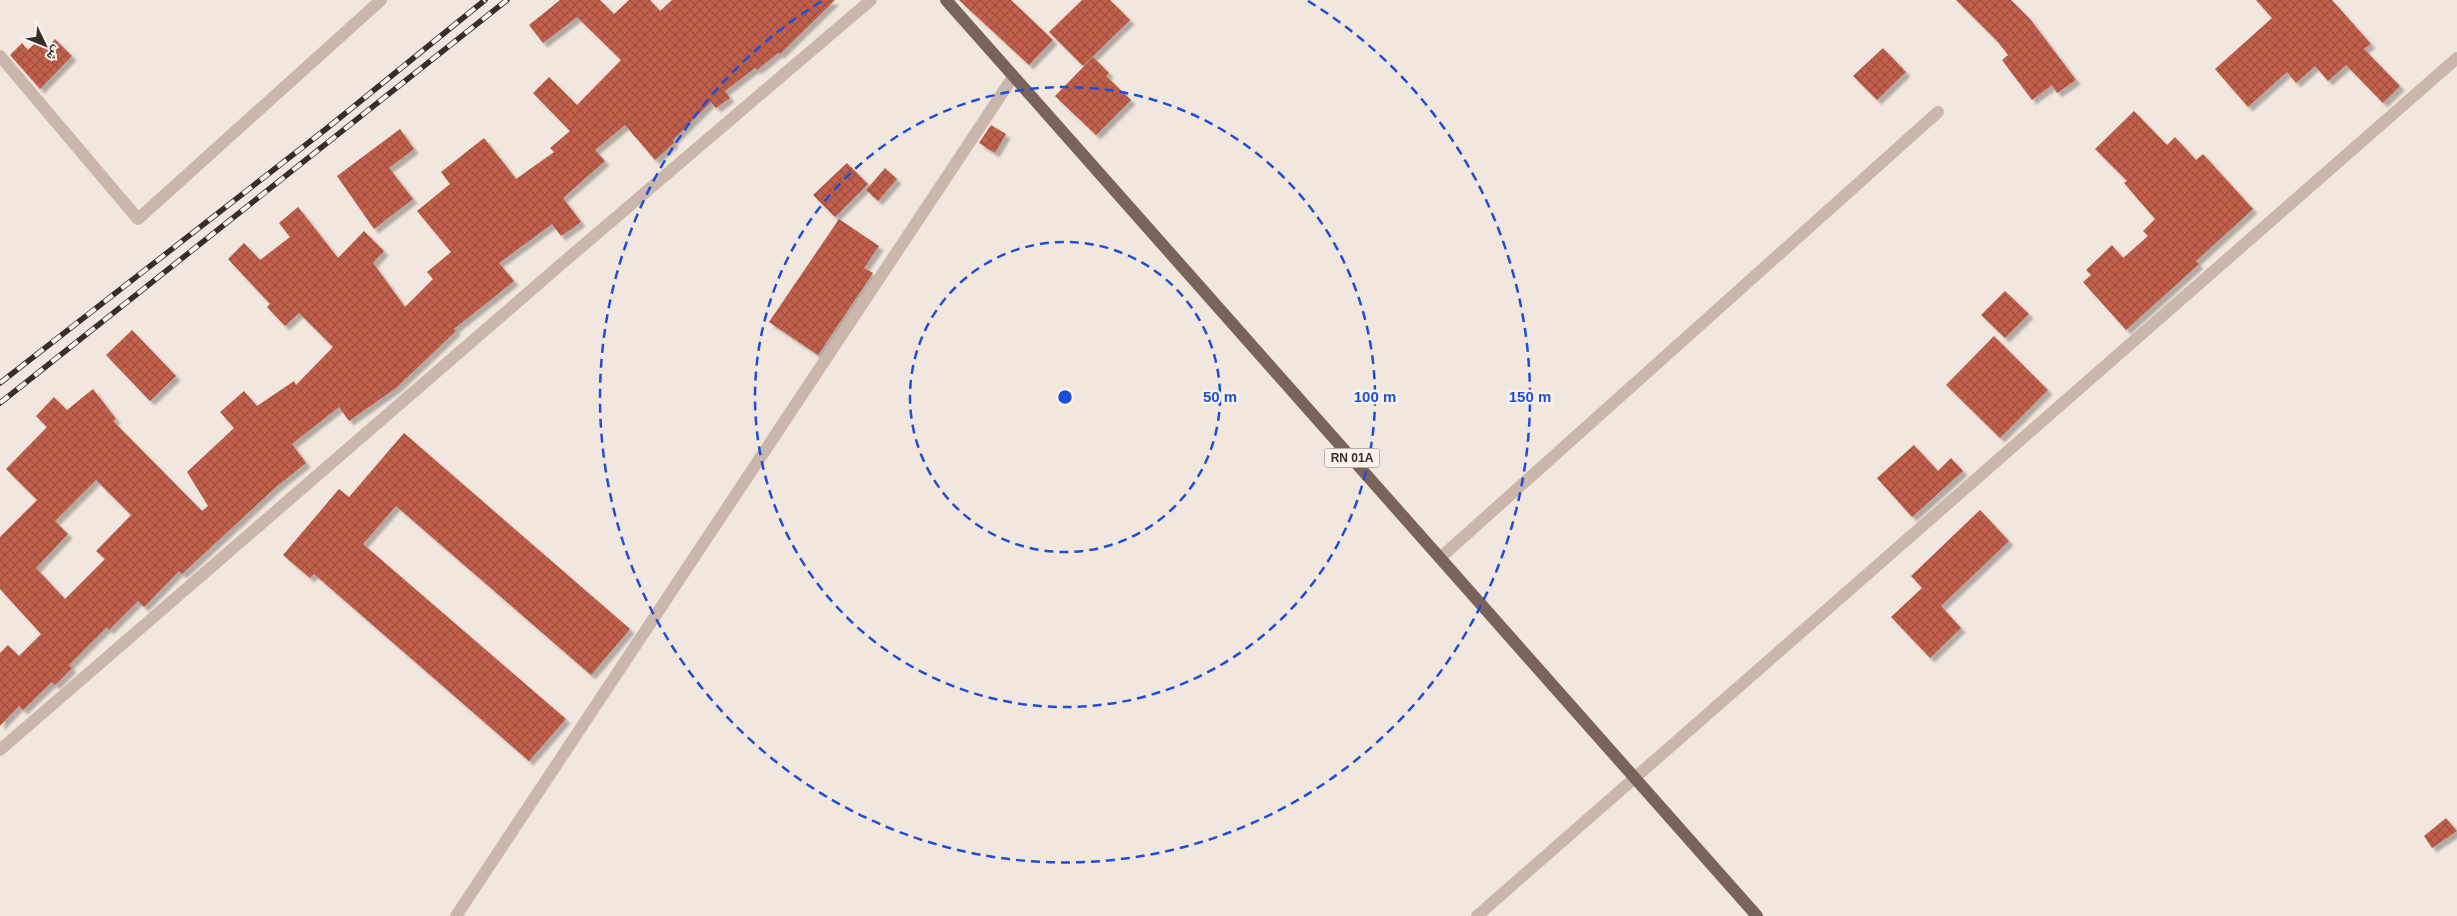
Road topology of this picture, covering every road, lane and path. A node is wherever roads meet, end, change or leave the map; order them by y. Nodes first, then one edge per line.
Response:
1 (380, 0) edge
2 (871, 0) edge
3 (946, 0) edge
4 (0, 56) edge
5 (2457, 58) edge
6 (1013, 77) junction
7 (1938, 112) dead end
8 (1440, 558) junction
9 (0, 750) edge
10 (1636, 777) junction
11 (456, 916) edge
12 (1477, 916) edge
13 (1757, 916) edge

1 - 4 street
2 - 9 street
3 - 6 main road, RN 01A
5 - 10 street
6 - 8 main road, RN 01A
6 - 11 street
7 - 8 street
8 - 10 main road, RN 01A
10 - 12 street
10 - 13 main road, RN 01A

